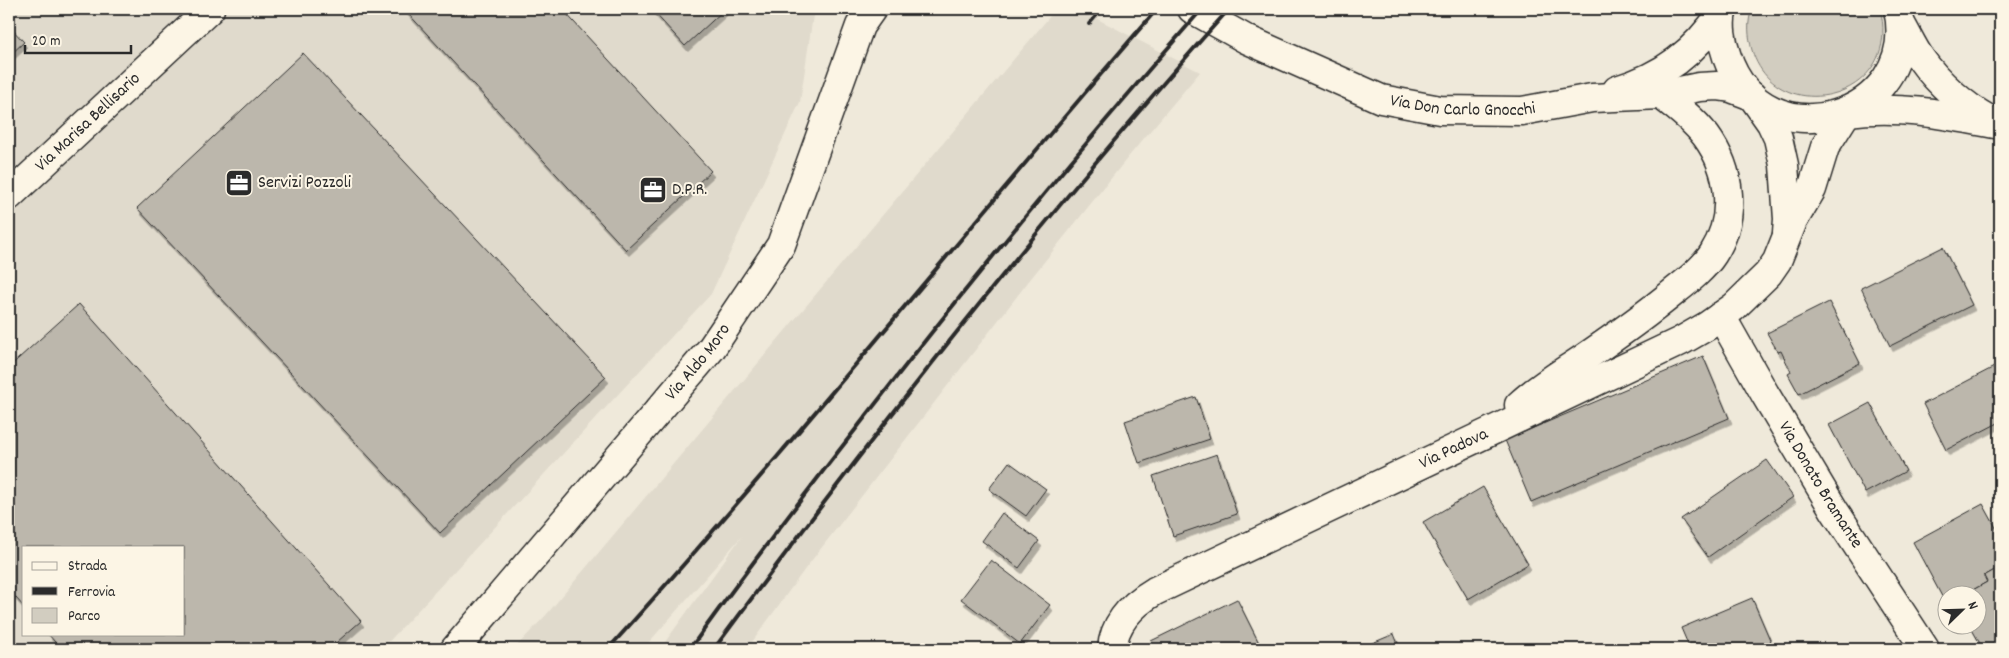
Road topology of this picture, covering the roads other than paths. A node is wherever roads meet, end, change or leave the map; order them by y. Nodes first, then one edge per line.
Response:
1 (210, 9) edge
2 (1192, 9) edge
3 (1722, 10) edge
4 (864, 15) edge
5 (1899, 17) edge
6 (1661, 94) junction
7 (1752, 96) junction
8 (1592, 98) junction
9 (1847, 112) junction
10 (1999, 125) edge
11 (9, 196) edge
12 (1787, 234) junction
13 (1721, 316) junction
14 (1481, 436) junction
15 (455, 649) edge
16 (1112, 649) edge
17 (1925, 649) edge

1 - 11 street, Via Marisa Bellisario
2 - 8 street, Via Don Carlo Gnocchi
3 - 7 street
3 - 8 street
4 - 15 street, Via Aldo Moro
5 - 9 street
5 - 10 street
6 - 7 street, Via Don Carlo Gnocchi
6 - 8 street, Via Don Carlo Gnocchi
6 - 14 street
7 - 9 street
7 - 12 street
9 - 10 street
9 - 12 street
12 - 13 street, Via Padova
13 - 14 street, Via Padova
13 - 17 street, Via Donato Bramante
14 - 16 street, Via Padova

